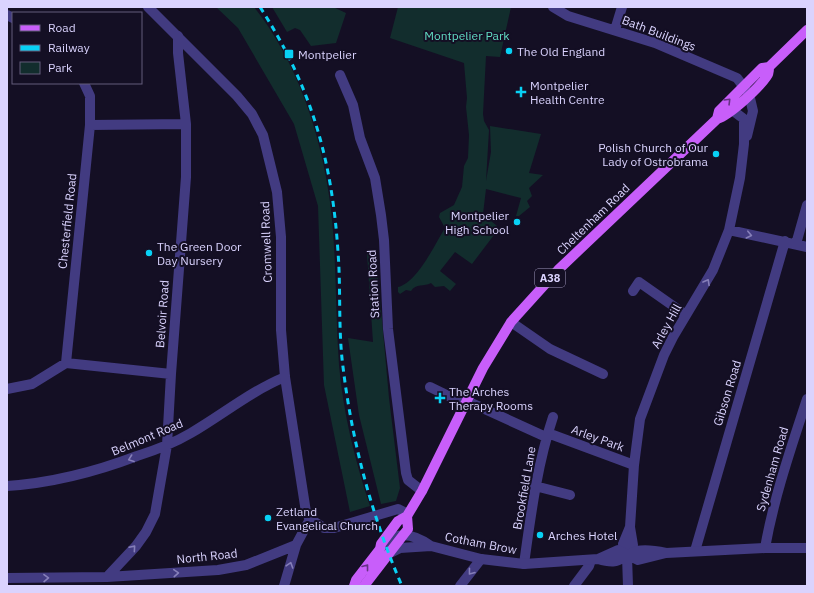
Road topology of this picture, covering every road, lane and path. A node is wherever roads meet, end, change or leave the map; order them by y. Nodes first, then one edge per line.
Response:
1 (148, 7) edge
2 (553, 7) edge
3 (622, 7) edge
4 (614, 30) junction
5 (807, 30) edge
6 (178, 36) junction
7 (340, 75) dead end
8 (84, 84) edge
9 (747, 90) junction
10 (732, 110) junction
11 (717, 119) junction
12 (186, 124) junction
13 (90, 125) junction
14 (744, 144) junction
15 (807, 205) edge
16 (729, 230) junction
17 (785, 241) junction
18 (796, 244) junction
19 (807, 247) edge
20 (633, 291) dead end
21 (686, 315) junction
22 (511, 322) junction
23 (66, 363) junction
24 (171, 374) junction
25 (603, 374) dead end
26 (285, 377) junction
27 (430, 387) dead end
28 (7, 390) edge
29 (807, 399) edge
30 (466, 402) junction
31 (553, 417) dead end
32 (550, 436) junction
33 (167, 445) junction
34 (634, 465) junction
35 (7, 486) edge
36 (535, 486) junction
37 (422, 491) junction
38 (570, 495) dead end
39 (408, 515) junction
40 (310, 519) junction
41 (404, 534) junction
42 (296, 545) junction
43 (430, 546) junction
44 (765, 548) junction
45 (807, 548) edge
46 (380, 549) junction
47 (695, 551) junction
48 (392, 552) junction
49 (627, 556) junction
50 (481, 559) junction
51 (595, 559) junction
52 (524, 564) junction
53 (107, 577) junction
54 (7, 578) edge
55 (284, 586) edge
56 (354, 586) edge
57 (364, 586) edge
58 (460, 586) edge
59 (574, 586) edge
60 (628, 586) edge

1 - 6 street, Cromwell Road
2 - 4 street, Bath Buildings
3 - 4 street
4 - 9 street, Bath Buildings
5 - 9 main road, Cheltenham Road / A38
6 - 12 street, Belvoir Road
6 - 26 street, Cromwell Road
7 - 37 street, Station Road
8 - 13 street, Chesterfield Road
9 - 10 main road, Cheltenham Road / A38
11 -> 9 main road, Cheltenham Road / A38
9 - 14 street, Arley Hill
10 - 11 main road, Cheltenham Road / A38
10 - 14 street, Arley Hill
11 - 22 main road, Cheltenham Road / A38
12 - 13 street
12 - 24 street, Belvoir Road
13 - 23 street, Chesterfield Road
14 - 16 street, Arley Hill
15 - 18 street
16 -> 17 street
21 -> 16 street, Arley Hill
17 - 18 street
17 - 47 street, Gibson Road
18 - 19 street
20 - 21 street
21 - 34 street, Arley Hill
22 - 25 street
22 - 30 main road, Cheltenham Road / A38
23 - 24 street
23 - 28 street
24 - 33 street, Belvoir Road
26 - 33 street, Belmont Road
26 - 40 street, Cromwell Road
27 - 30 street, Arley Park
29 - 44 street, Sydenham Road
30 - 32 street, Arley Park
30 - 37 main road, Cheltenham Road / A38
31 - 32 street, Brookfield Lane
32 - 34 street, Arley Park
32 - 36 street, Brookfield Lane
33 -> 35 street, Belmont Road
53 -> 33 street, Belvoir Road
34 - 49 street, Arley Hill
36 - 38 street
36 - 52 street, Brookfield Lane
37 - 39 main road, Cheltenham Road / A38
39 - 40 street
39 - 41 main road, Cheltenham Road / A38
39 - 46 main road, Cheltenham Road / A38
40 - 42 street
41 - 43 street, Cotham Brow
41 - 46 street
41 - 48 main road, Cheltenham Road / A38
53 -> 42 street, North Road
55 -> 42 street
43 - 48 street, Cotham Brow
43 - 50 street, Cotham Brow
44 - 45 street, Cotham Brow
44 - 47 street, Cotham Brow
56 -> 46 main road, Cheltenham Road / A38
47 - 49 street, Cotham Brow
48 - 57 main road, Cheltenham Road / A38
49 - 51 street, Cotham Brow
49 - 60 street, Arley Hill
50 - 52 street, Cotham Brow
50 -> 58 street
51 - 52 street, Cotham Brow
51 - 59 street
54 -> 53 street, North Road

